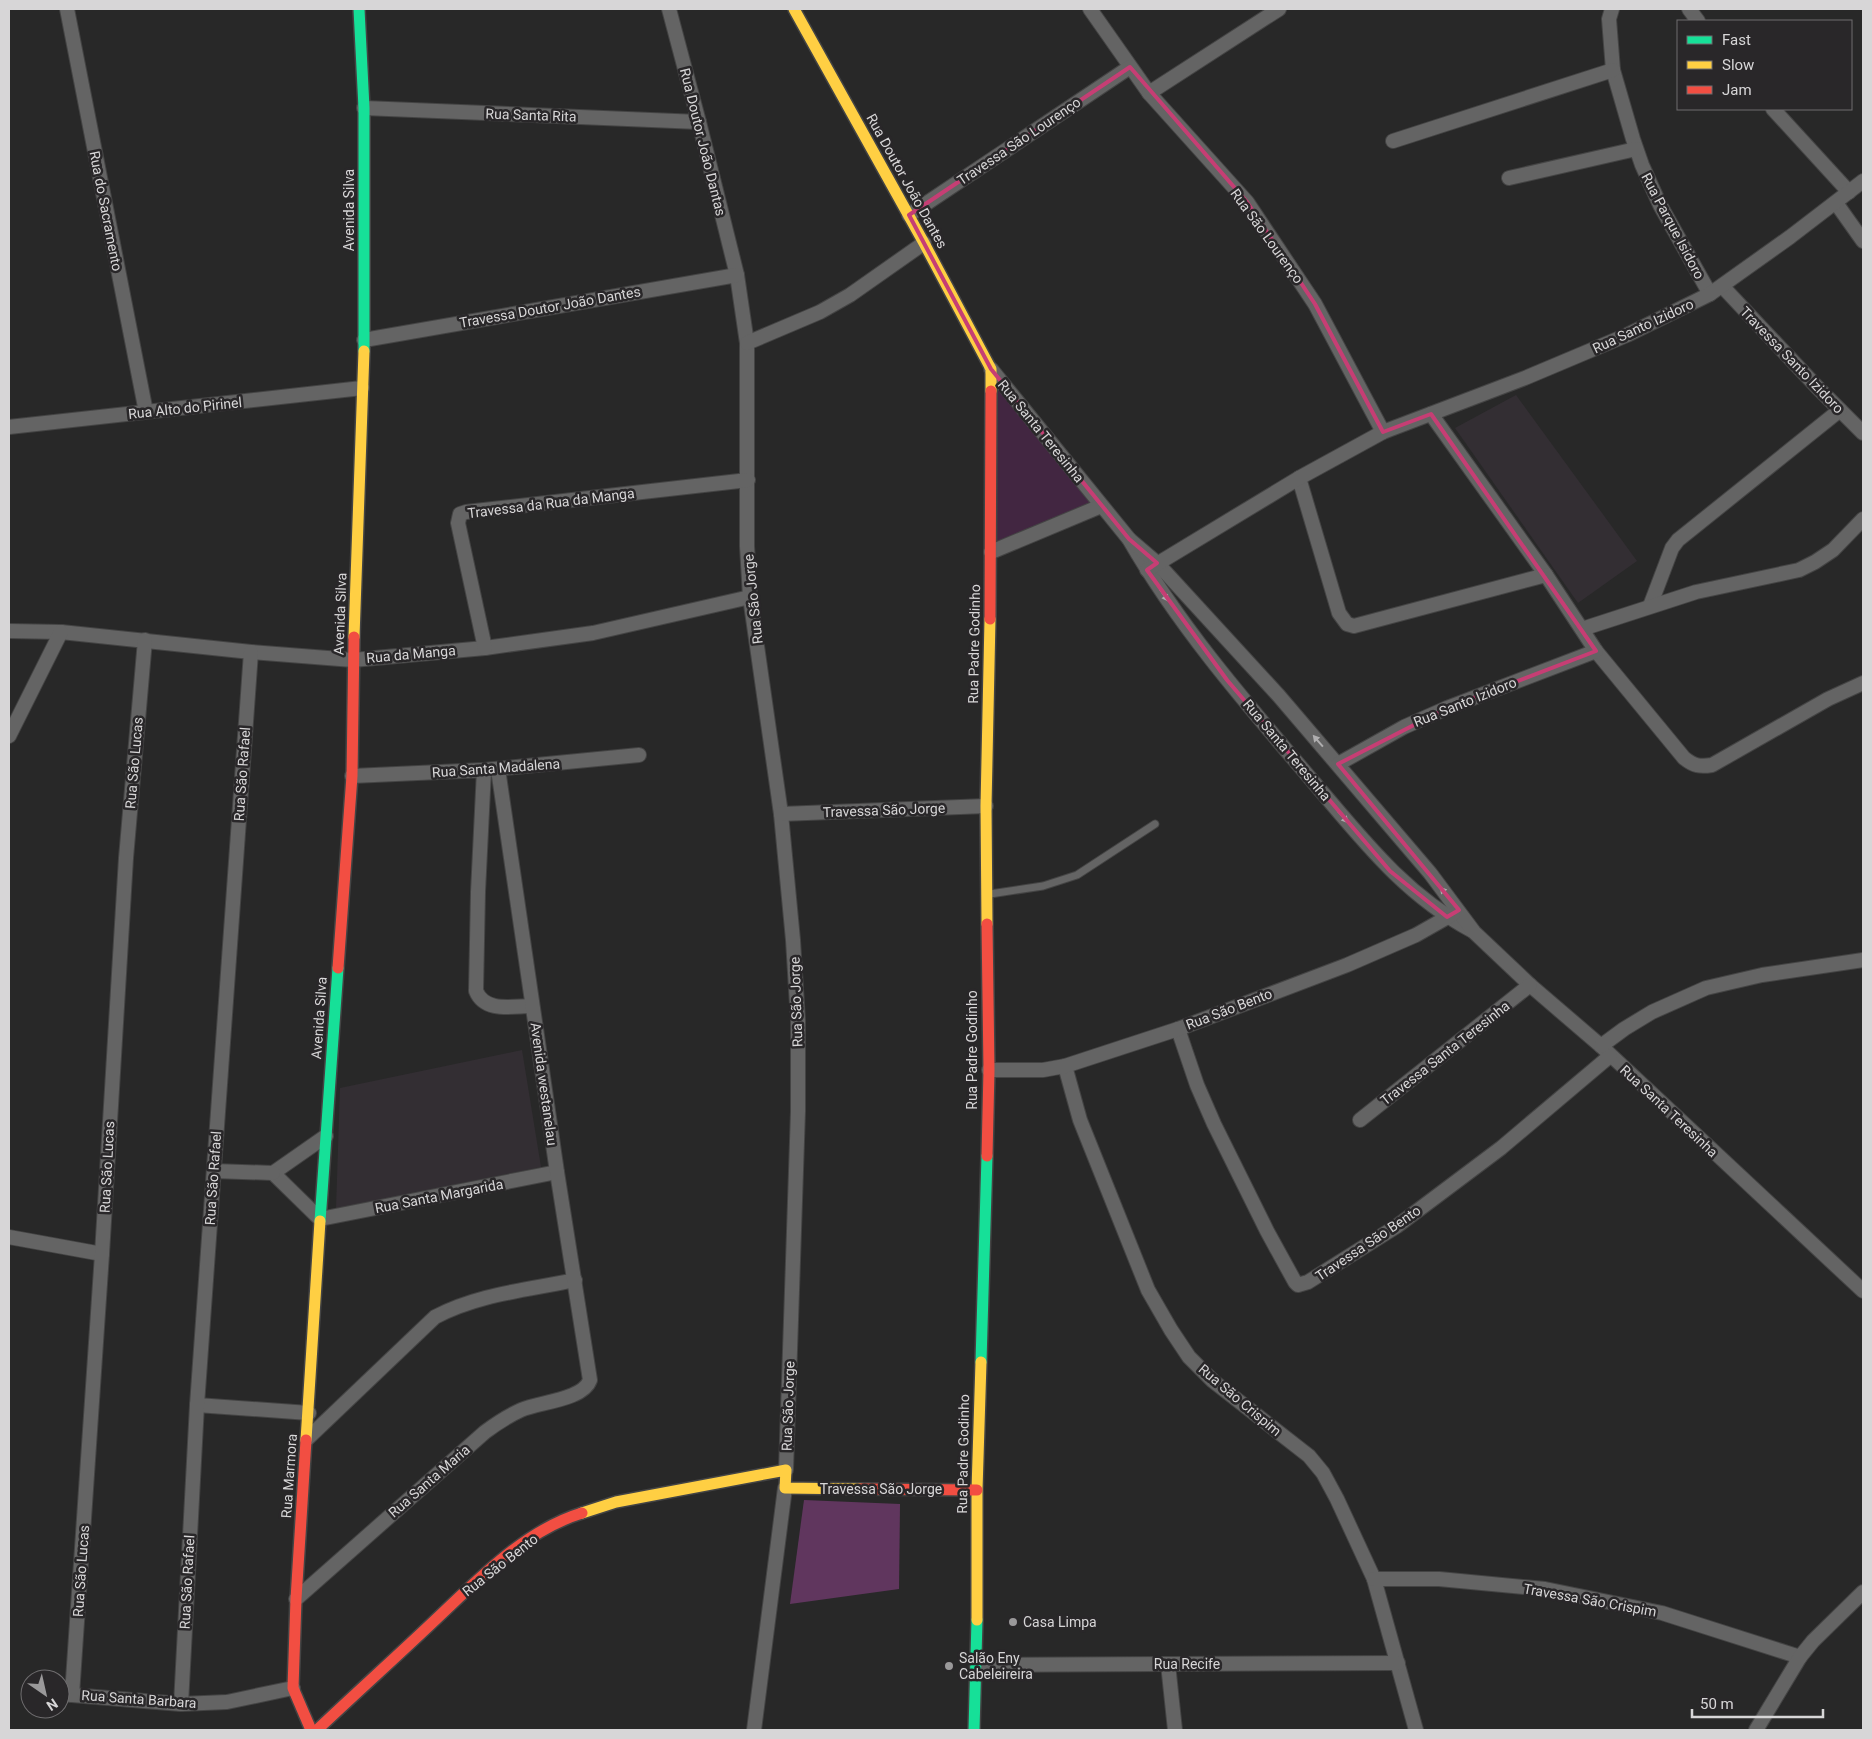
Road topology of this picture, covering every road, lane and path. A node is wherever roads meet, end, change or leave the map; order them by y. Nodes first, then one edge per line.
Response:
1 (67, 9) edge
2 (359, 9) edge
3 (669, 9) edge
4 (794, 9) edge
5 (1090, 9) edge
6 (1279, 9) edge
7 (1612, 9) edge
8 (1689, 9) edge
9 (1697, 20) edge
10 (1130, 68) junction
11 (1613, 70) junction
12 (1148, 92) junction
13 (364, 108) junction
14 (1774, 110) edge
15 (699, 122) junction
16 (1393, 141) dead end
17 (1636, 149) junction
18 (1509, 178) dead end
19 (1863, 181) edge
20 (1849, 192) junction
21 (1836, 203) junction
22 (909, 215) junction
23 (1863, 241) edge
24 (924, 243) junction
25 (736, 275) junction
26 (1722, 286) junction
27 (1710, 294) junction
28 (364, 340) junction
29 (747, 343) junction
30 (991, 369) junction
31 (362, 388) junction
32 (1840, 410) junction
33 (146, 412) junction
34 (1431, 414) junction
35 (9, 427) edge
36 (1384, 432) junction
37 (1863, 433) edge
38 (1299, 478) junction
39 (748, 480) junction
40 (1101, 506) junction
41 (1863, 519) edge
42 (991, 552) junction
43 (1152, 567) junction
44 (1546, 575) junction
45 (750, 597) junction
46 (1650, 606) junction
47 (1582, 629) junction
48 (9, 631) edge
49 (61, 632) junction
50 (145, 640) junction
51 (485, 648) junction
52 (1596, 651) junction
53 (251, 652) junction
54 (353, 660) junction
55 (1863, 682) edge
56 (9, 736) edge
57 (639, 755) dead end
58 (1338, 764) junction
59 (491, 770) junction
60 (352, 776) junction
61 (986, 806) junction
62 (781, 814) junction
63 (1156, 824) dead end
64 (987, 894) junction
65 (1453, 914) junction
66 (1863, 960) edge
67 (1530, 985) junction
68 (532, 1006) junction
69 (1178, 1029) junction
70 (1605, 1051) junction
71 (1065, 1066) junction
72 (988, 1070) junction
73 (1360, 1120) dead end
74 (326, 1136) junction
75 (214, 1171) junction
76 (557, 1172) junction
77 (273, 1173) junction
78 (320, 1220) junction
79 (9, 1238) edge
80 (102, 1254) junction
81 (575, 1280) junction
82 (1863, 1291) edge
83 (579, 1393) joint
84 (197, 1406) junction
85 (309, 1413) junction
86 (307, 1440) junction
87 (786, 1470) junction
88 (785, 1488) junction
89 (977, 1490) junction
90 (1374, 1579) junction
91 (1863, 1592) edge
92 (296, 1599) junction
93 (1800, 1657) junction
94 (1398, 1663) junction
95 (1168, 1664) junction
96 (976, 1665) junction
97 (68, 1669) edge
98 (293, 1688) junction
99 (70, 1694) edge
100 (181, 1704) junction
101 (311, 1730) edge
102 (317, 1730) edge
103 (754, 1730) edge
104 (974, 1730) edge
105 (1175, 1730) edge
106 (1416, 1730) edge
107 (1756, 1730) edge

1 - 33 street, Rua do Sacramento
2 - 13 street, Avenida Silva
3 - 15 street, Rua Doutor João Dantas
4 - 22 street, Rua Doutor João Dantes
5 - 10 street, Rua São Lourenço
6 - 12 street
7 - 11 street, Rua Parque Isidoro
8 - 9 street
10 - 12 street, Rua São Lourenço
10 - 22 street, Travessa São Lourenço
11 - 16 street
11 - 17 street, Rua Parque Isidoro
12 - 36 street, Rua São Lourenço
13 - 15 street, Rua Santa Rita
13 - 28 street, Avenida Silva
14 - 20 street
15 - 25 street, Rua Doutor João Dantas
17 - 18 street
17 - 27 street, Rua Parque Isidoro
19 - 20 street, Rua Santo Izidoro
20 - 21 street, Rua Santo Izidoro
21 - 23 street
21 - 26 street, Rua Santo Izidoro
22 - 24 street, Rua Doutor João Dantes
24 - 29 street
24 - 30 street, Rua Doutor João Dantes
25 - 28 street, Travessa Doutor João Dantes
25 - 29 street, Rua São Jorge
26 - 27 street, Rua Santo Izidoro
26 - 32 street, Travessa Santo Izidoro
27 - 34 street, Rua Santo Izidoro
28 - 31 street, Avenida Silva
29 - 39 street, Rua São Jorge
30 - 40 street, Rua Santa Teresinha
30 - 42 street, Rua Padre Godinho
31 - 33 street, Rua Alto do Pirinel
31 - 54 street, Avenida Silva
32 - 37 street, Travessa Santo Izidoro
32 - 46 street
33 - 35 street, Rua Alto do Pirinel
34 - 36 street, Rua Santo Izidoro
34 - 44 street
36 - 38 street, Rua Santo Izidoro
38 - 43 street, Rua Santo Izidoro
38 - 44 street
39 - 45 street, Rua São Jorge
39 - 51 street, Travessa da Rua da Manga
40 - 42 street
40 - 43 street, Rua Santa Teresinha
41 - 46 street
42 - 61 street, Rua Padre Godinho
58 -> 43 street, Rua Santa Teresinha
43 -> 65 street, Rua Santa Teresinha
44 - 47 street
45 - 51 street, Rua da Manga
45 - 62 street, Rua São Jorge
46 - 47 street
47 - 52 street
48 - 49 street, Rua da Manga
49 - 50 street, Rua da Manga
49 - 56 street
50 - 53 street, Rua da Manga
50 - 80 street, Rua São Lucas
51 - 54 street, Rua da Manga
52 - 55 street
52 - 58 street, Rua Santo Izidoro
53 - 54 street, Rua da Manga
53 - 75 street, Rua São Rafael
54 - 60 street, Avenida Silva
57 - 59 street, Rua Santa Madalena
65 -> 58 street, Rua Santa Teresinha
59 - 60 street, Rua Santa Madalena
59 - 68 street, Avenida westanelau
59 - 68 street
60 - 74 street, Avenida Silva
61 - 62 street, Travessa São Jorge
61 - 64 street, Rua Padre Godinho
62 - 87 street, Rua São Jorge
63 - 64 lane
64 - 72 street, Rua Padre Godinho
65 - 67 street, Rua Santa Teresinha
65 - 69 street, Rua São Bento
66 - 70 street
67 - 70 street, Rua Santa Teresinha
67 - 73 street, Travessa Santa Teresinha
68 - 76 street, Avenida westanelau
69 - 70 street, Travessa São Bento
69 - 71 street, Rua São Bento
70 - 82 street, Rua Santa Teresinha
71 - 72 street, Rua São Bento
71 - 90 street, Rua São Crispim
72 - 89 street, Rua Padre Godinho
74 - 77 street
74 - 78 street, Avenida Silva
75 - 77 street
75 - 84 street, Rua São Rafael
76 - 78 street, Rua Santa Margarida
76 - 81 street, Avenida westanelau
77 - 78 street
78 - 85 street, Rua Marmora
79 - 80 street
80 - 97 street, Rua São Lucas
81 - 83 street, Avenida westanelau
81 - 86 street
83 - 92 street, Rua Santa Maria
84 - 85 street
84 - 100 street, Rua São Rafael
85 - 86 street, Rua Marmora
86 - 92 street, Rua Marmora
87 - 88 street, Rua São Jorge
87 - 102 street, Rua São Bento
88 - 89 street, Travessa São Jorge
88 - 103 street, Rua São Jorge
89 - 96 street, Rua Padre Godinho
90 - 93 street, Travessa São Crispim
90 - 94 street, Rua São Crispim
91 - 93 street
92 - 98 street, Rua Marmora
93 - 107 street
94 - 95 street, Rua Recife
94 - 106 street, Rua São Crispim
95 - 96 street, Rua Recife
95 - 105 street
96 - 104 street, Rua Padre Godinho
98 - 100 street, Rua Santa Barbara
98 - 101 street, Rua Marmora
99 - 100 street, Rua Santa Barbara

